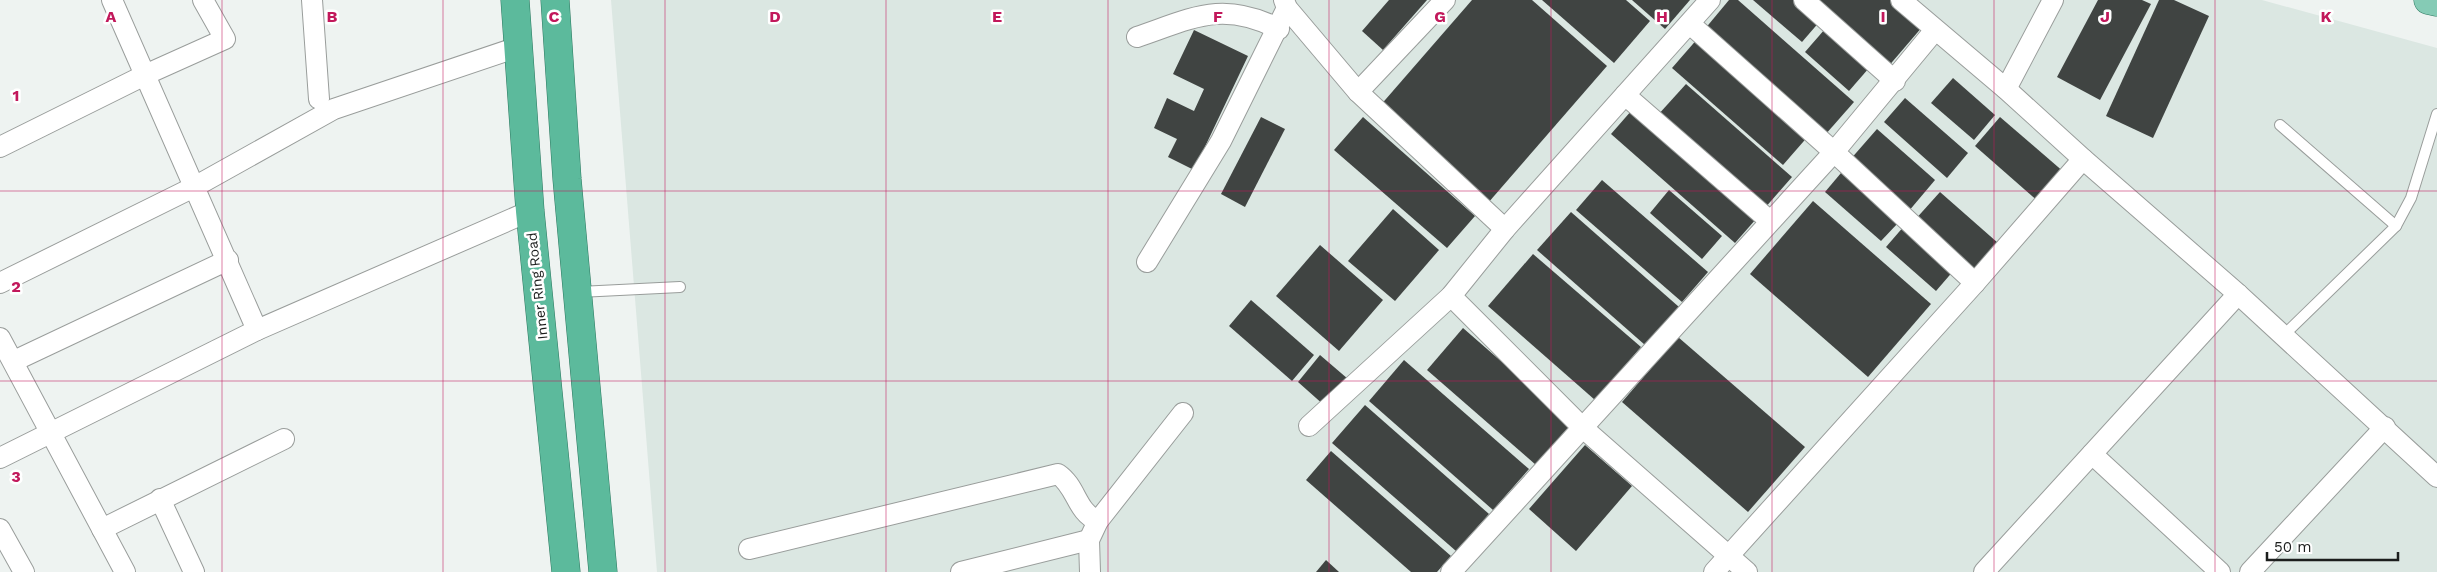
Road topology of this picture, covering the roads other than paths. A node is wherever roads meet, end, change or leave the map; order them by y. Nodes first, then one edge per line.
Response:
1 (112, 0) edge
2 (203, 0) edge
3 (312, 0) edge
4 (1445, 0) edge
5 (1710, 0) edge
6 (1804, 0) edge
7 (1901, 0) edge
8 (2053, 0) edge
9 (2428, 0) edge
10 (555, 1) edge
11 (2437, 2) edge
12 (515, 3) edge
13 (1286, 4) edge
14 (1690, 24) junction
15 (1279, 29) junction
16 (1935, 30) junction
17 (1137, 37) dead end
18 (518, 47) junction
19 (146, 74) junction
20 (1895, 81) junction
21 (2006, 89) junction
22 (1358, 92) junction
23 (1625, 95) junction
24 (319, 99) dead end
25 (2437, 114) edge
26 (2280, 125) dead end
27 (0, 147) edge
28 (1834, 152) junction
29 (2083, 159) junction
30 (196, 186) junction
31 (530, 211) junction
32 (1770, 221) junction
33 (2396, 226) junction
34 (1505, 229) junction
35 (228, 260) junction
36 (1147, 262) dead end
37 (1975, 282) junction
38 (0, 283) edge
39 (680, 287) dead end
40 (577, 292) junction
41 (2238, 294) junction
42 (1452, 296) junction
43 (257, 330) junction
44 (2284, 335) junction
45 (0, 338) edge
46 (14, 361) junction
47 (1183, 413) dead end
48 (1309, 426) dead end
49 (2385, 427) junction
50 (1583, 428) junction
51 (52, 433) junction
52 (284, 439) dead end
53 (2092, 454) junction
54 (0, 458) edge
55 (2437, 477) edge
56 (160, 499) junction
57 (1098, 521) junction
58 (0, 529) edge
59 (102, 529) junction
60 (1089, 540) junction
61 (749, 549) dead end
62 (1729, 556) junction
63 (24, 572) edge
64 (125, 572) edge
65 (194, 572) edge
66 (566, 572) edge
67 (603, 572) edge
68 (961, 572) edge
69 (1090, 572) edge
70 (1451, 572) edge
71 (1714, 572) edge
72 (1747, 572) edge
73 (1984, 572) edge
74 (2220, 572) edge
75 (2250, 572) edge

1 - 19 street
2 - 19 street
3 - 24 street
4 - 22 street
5 - 14 street
6 - 20 street
7 - 16 street
8 - 21 street
9 - 11 main road
10 - 12 highway
10 - 40 highway
12 - 18 highway, Inner Ring Road
13 - 15 street
13 - 22 street
14 - 23 street
14 - 28 street
15 - 17 street
15 - 36 street
16 - 20 street
16 - 21 street
18 - 30 street
18 - 31 highway, Inner Ring Road
19 - 27 street
19 - 30 street
20 - 28 street
21 - 29 street
22 - 34 street
23 - 32 street
23 - 34 street
25 - 33 lane
26 - 33 lane
28 - 32 street
28 - 37 street
29 - 37 street
29 - 41 street
30 - 35 street
30 - 38 street
31 - 43 street
31 - 66 highway, Inner Ring Road
32 - 50 street
33 - 44 lane
34 - 42 street
35 - 43 street
35 - 46 street
37 - 62 street
39 - 40 lane
40 - 67 highway
41 - 44 street
41 - 53 street
42 - 48 street
42 - 50 street
43 - 51 street
44 - 49 street
45 - 46 street
46 - 51 street
47 - 57 street
49 - 55 street
49 - 75 street
50 - 62 street
50 - 70 street
51 - 54 street
51 - 59 street
52 - 56 street
53 - 73 street
53 - 74 street
56 - 59 street
56 - 65 street
57 - 60 street
57 - 61 street
58 - 63 street
59 - 64 street
60 - 68 street
60 - 69 street
62 - 71 street
62 - 72 street

